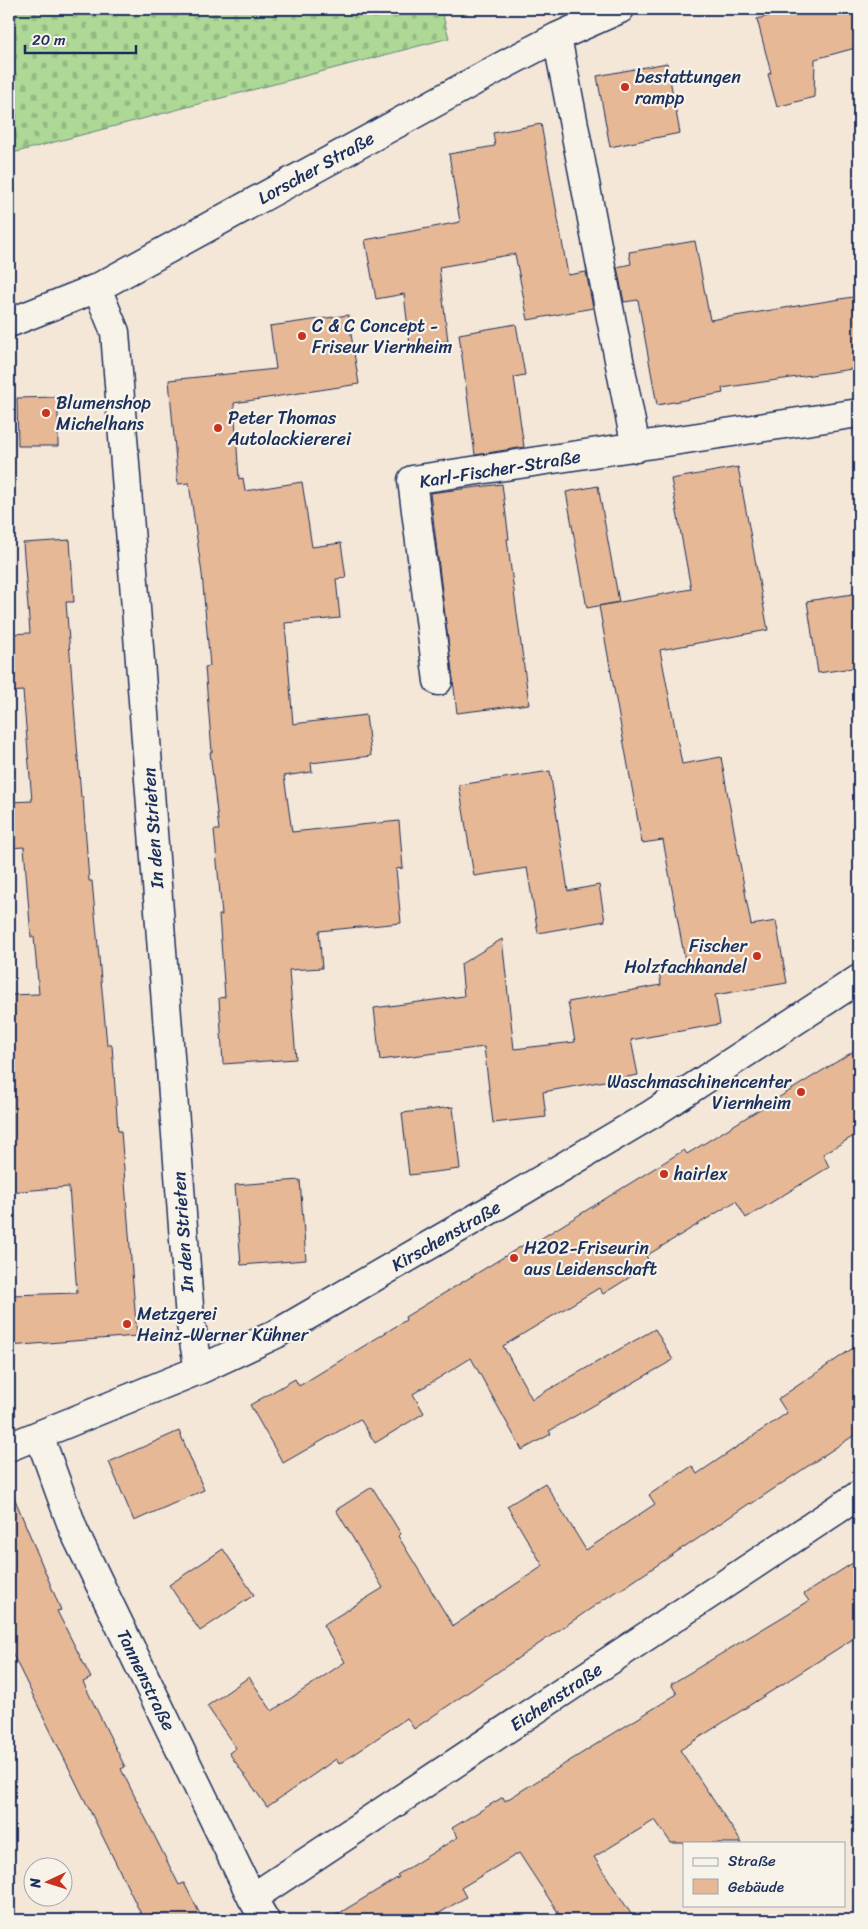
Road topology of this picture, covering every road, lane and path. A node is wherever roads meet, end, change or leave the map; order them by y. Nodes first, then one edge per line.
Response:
1 (620, 9) edge
2 (557, 37) junction
3 (97, 288) junction
4 (9, 323) edge
5 (859, 413) edge
6 (636, 448) junction
7 (438, 681) dead end
8 (859, 979) edge
9 (199, 1370) junction
10 (38, 1435) junction
11 (9, 1447) edge
12 (859, 1495) edge
13 (258, 1909) edge

1 - 2 street, Lorscher Straße
2 - 3 street, Lorscher Straße
2 - 6 street
3 - 4 street, Lorscher Straße
3 - 9 street, In den Strieten
5 - 6 street, Karl-Fischer-Straße
6 - 7 street, Karl-Fischer-Straße
8 - 9 street, Kirschenstraße
9 - 10 street, Kirschenstraße
10 - 11 street, Kirschenstraße
10 - 13 street, Tannenstraße
12 - 13 street, Eichenstraße

